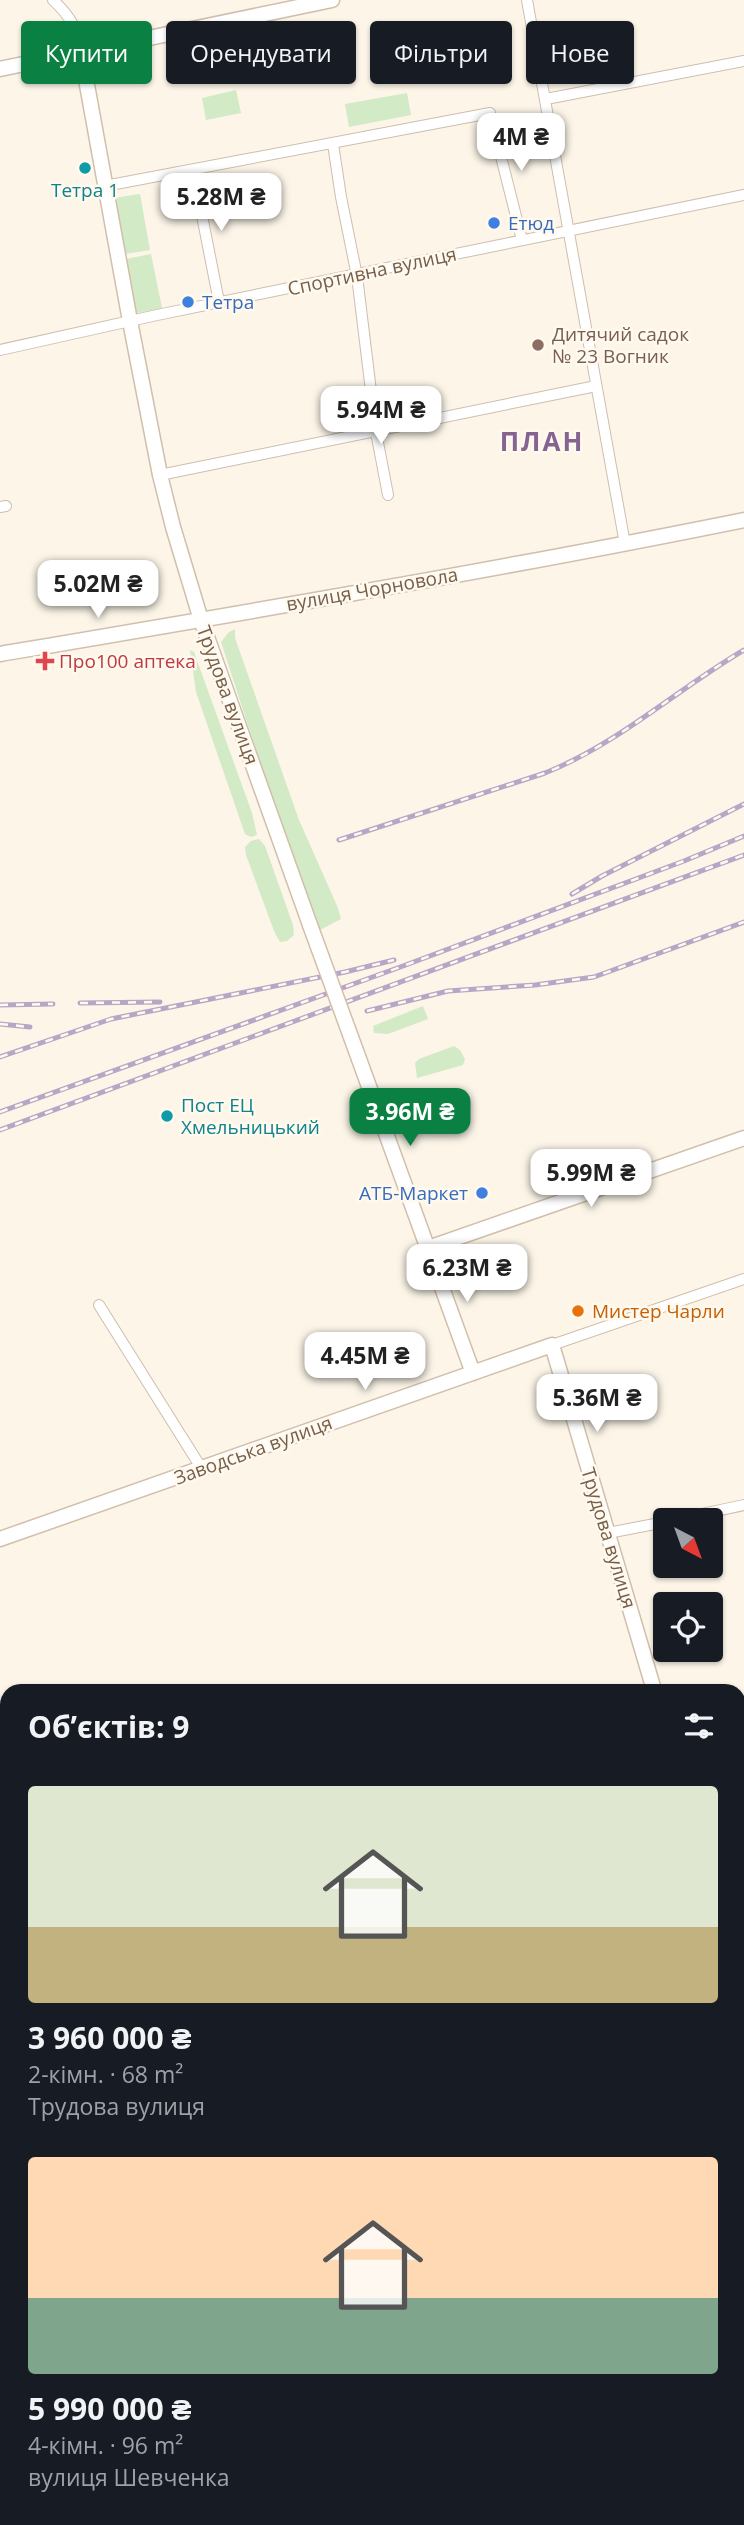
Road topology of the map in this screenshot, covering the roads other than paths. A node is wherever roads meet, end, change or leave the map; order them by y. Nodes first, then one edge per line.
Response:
1 (53, 0) edge
2 (332, 0) edge
3 (527, 0) edge
4 (73, 21) edge
5 (152, 37) edge
6 (744, 61) edge
7 (21, 65) edge
8 (0, 69) edge
9 (87, 84) edge
10 (546, 99) junction
11 (333, 144) junction
12 (192, 170) junction
13 (105, 186) junction
14 (744, 195) edge
15 (567, 230) junction
16 (522, 240) junction
17 (358, 276) junction
18 (219, 302) junction
19 (130, 321) junction
20 (0, 350) edge
21 (596, 386) junction
22 (376, 432) junction
23 (160, 474) junction
24 (388, 495) dead end
25 (744, 520) edge
26 (625, 544) junction
27 (201, 620) junction
28 (0, 654) edge
29 (744, 1138) edge
30 (428, 1248) junction
31 (744, 1279) edge
32 (99, 1305) dead end
33 (552, 1345) junction
34 (473, 1373) junction
35 (202, 1469) junction
36 (744, 1505) edge
37 (723, 1509) edge
38 (653, 1524) edge
39 (608, 1533) junction
40 (0, 1539) edge
41 (652, 1684) edge

1 - 4 street, Трудова вулиця
2 - 5 main road
3 - 10 street
6 - 10 street
7 - 8 main road
9 - 13 main road, Трудова вулиця
10 - 15 street
11 - 12 street
11 - 16 street
11 - 17 street
12 - 13 street
12 - 18 street
13 - 19 main road, Трудова вулиця
14 - 15 street, Спортивна вулиця
15 - 16 street, Спортивна вулиця
15 - 21 street
16 - 17 street, Спортивна вулиця
17 - 18 street, Спортивна вулиця
17 - 22 street
18 - 19 street, Спортивна вулиця
19 - 20 street, Спортивна вулиця
19 - 23 main road, Трудова вулиця
21 - 22 street
21 - 26 street
22 - 23 street
22 - 24 street
23 - 27 main road, Трудова вулиця
25 - 26 main road, вулиця Чорновола
26 - 27 main road, вулиця Чорновола
27 - 28 main road, вулиця Чорновола
27 - 30 main road, Трудова вулиця, bridge
29 - 30 main road
30 - 34 main road, Трудова вулиця
31 - 33 street, Заводська вулиця
32 - 35 street
33 - 34 main road, Заводська вулиця
33 - 39 main road, Трудова вулиця
34 - 35 main road, Заводська вулиця
35 - 40 main road, Заводська вулиця
36 - 37 street
38 - 39 street
39 - 41 main road, Трудова вулиця

